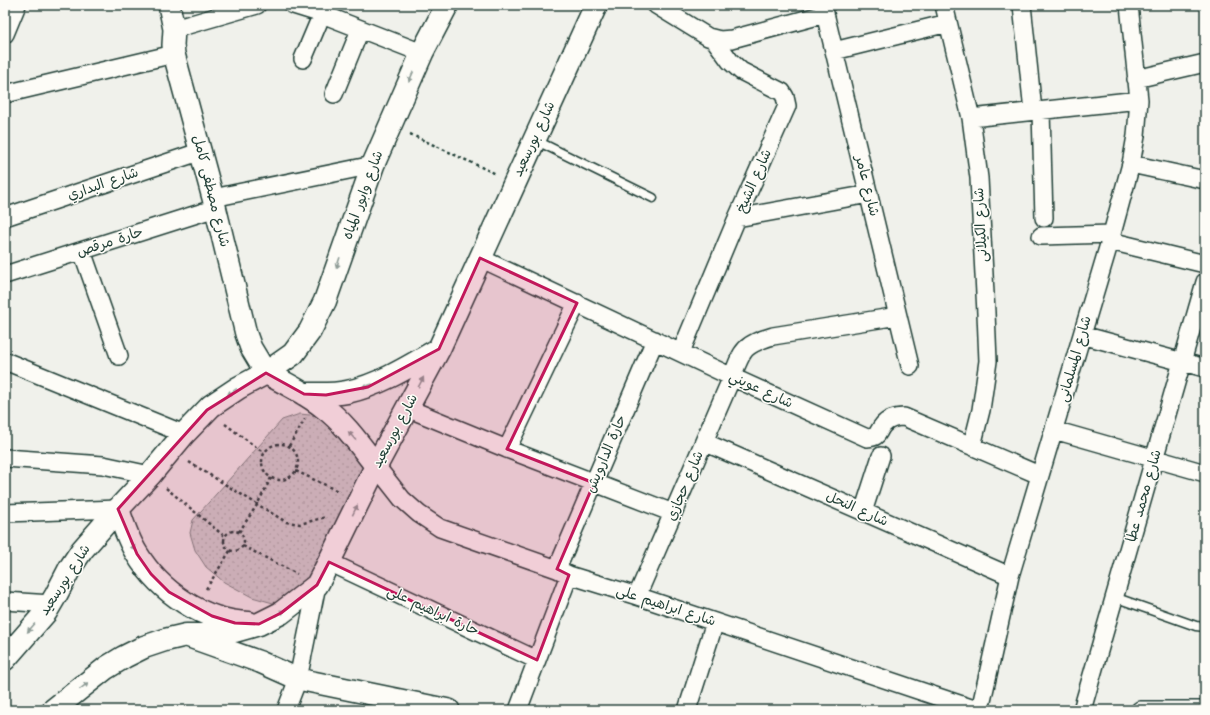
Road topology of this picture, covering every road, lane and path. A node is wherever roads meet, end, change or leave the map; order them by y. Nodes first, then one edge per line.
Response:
1 (17, 5) edge
2 (169, 5) edge
3 (257, 5) edge
4 (293, 5) edge
5 (447, 5) edge
6 (596, 5) edge
7 (656, 5) edge
8 (944, 5) edge
9 (1022, 5) edge
10 (1129, 5) edge
11 (824, 9) edge
12 (322, 14) junction
13 (948, 23) junction
14 (174, 29) junction
15 (360, 30) junction
16 (5, 34) edge
17 (714, 39) junction
18 (834, 51) junction
19 (422, 53) junction
20 (174, 54) junction
21 (303, 60) dead end
22 (1205, 63) edge
23 (1136, 79) junction
24 (5, 94) edge
25 (334, 94) dead end
26 (1139, 100) junction
27 (1037, 111) junction
28 (971, 118) junction
29 (390, 125) junction
30 (534, 140) junction
31 (202, 151) junction
32 (1131, 164) junction
33 (373, 165) junction
34 (1205, 180) edge
35 (515, 182) junction
36 (869, 194) junction
37 (653, 198) dead end
38 (215, 203) junction
39 (5, 217) edge
40 (737, 218) junction
41 (1044, 218) dead end
42 (1041, 236) dead end
43 (1111, 238) junction
44 (82, 251) junction
45 (480, 258) junction
46 (1205, 264) edge
47 (5, 275) edge
48 (1205, 282) edge
49 (577, 303) junction
50 (898, 316) junction
51 (1082, 335) junction
52 (655, 340) junction
53 (439, 349) junction
54 (681, 352) junction
55 (119, 356) dead end
56 (5, 361) edge
57 (1182, 362) junction
58 (910, 366) dead end
59 (1205, 368) edge
60 (266, 373) junction
61 (732, 376) junction
62 (310, 398) junction
63 (407, 408) junction
64 (207, 410) junction
65 (1054, 430) junction
66 (184, 434) junction
67 (704, 442) junction
68 (289, 446) junction
69 (972, 446) junction
70 (507, 449) junction
71 (170, 451) junction
72 (264, 453) junction
73 (881, 456) dead end
74 (5, 458) edge
75 (1154, 459) junction
76 (376, 466) junction
77 (296, 471) junction
78 (1205, 473) edge
79 (150, 475) junction
80 (1040, 475) junction
81 (271, 478) junction
82 (594, 483) junction
83 (257, 504) junction
84 (357, 505) junction
85 (118, 509) junction
86 (863, 512) junction
87 (5, 513) edge
88 (673, 513) junction
89 (239, 532) junction
90 (224, 536) junction
91 (243, 546) junction
92 (230, 551) junction
93 (330, 562) junction
94 (563, 572) junction
95 (1010, 576) junction
96 (316, 584) junction
97 (637, 596) junction
98 (1114, 597) junction
99 (5, 601) edge
100 (51, 604) junction
101 (195, 608) junction
102 (715, 622) junction
103 (259, 624) junction
104 (1205, 627) edge
105 (186, 635) junction
106 (5, 659) edge
107 (537, 660) junction
108 (298, 679) junction
109 (53, 710) edge
110 (286, 710) edge
111 (449, 710) edge
112 (518, 710) edge
113 (687, 710) edge
114 (977, 710) edge
115 (980, 710) edge
116 (1082, 710) edge
117 (1140, 710) edge
118 (1205, 710) edge

1 - 16 street
2 - 14 street, شارع مصطفى كامل
3 - 14 street
4 - 12 street
5 - 19 main road, شارع وابور المياه
6 - 30 main road, شارع بورسعيد
7 - 17 street
8 - 13 street, شارع الكيلانى
9 - 27 street
10 - 23 street, شارع المسلمانى
11 - 17 street
11 - 18 street, شارع عامر
12 - 15 street
12 - 21 street
13 - 18 street
13 - 28 street, شارع الكيلانى
14 - 20 street, شارع مصطفى كامل
15 - 19 street
15 - 25 street
17 - 40 street, شارع الشيخ
18 - 36 street, شارع عامر
19 -> 29 main road, شارع وابور المياه
20 - 24 street
20 - 31 street, شارع مصطفى كامل
22 - 23 street
23 - 26 street, شارع المسلمانى
26 - 27 street
26 - 32 street, شارع المسلمانى
27 - 28 street
27 - 41 street
28 - 69 street, شارع الكيلانى
29 - 33 main road, شارع وابور المياه
29 - 35 path
30 - 35 main road, شارع بورسعيد
30 - 37 lane
31 - 38 street, شارع مصطفى كامل
31 - 39 street, شارع البداري
32 - 34 street
32 - 43 street, شارع المسلمانى
33 - 38 street, حارة مرقص
33 -> 60 main road, شارع وابور المياه
35 - 45 main road, شارع بورسعيد
36 - 40 street
36 - 50 street, شارع عامر
38 - 44 street, حارة مرقص
38 - 60 street, شارع مصطفى كامل
40 - 54 street, شارع الشيخ
42 - 43 street
43 - 46 street
43 - 51 street, شارع المسلمانى
44 - 47 street, حارة مرقص
44 - 55 street
45 - 49 street, شارع عويني
45 - 53 main road, شارع بورسعيد
48 - 57 street, شارع محمد عطا
49 - 52 street, شارع عويني
49 - 70 street
50 - 58 street, شارع عامر
50 - 61 street, شارع حجازي
51 - 57 street
51 - 65 street, شارع المسلمانى
52 - 54 street, شارع عويني
52 - 82 street, حارة الدارويش
53 -> 62 main road
63 -> 53 main road, شارع بورسعيد
54 - 61 street, شارع عويني
56 - 66 street
57 - 59 street
57 - 75 street, شارع محمد عطا
60 - 62 main road
60 -> 64 main road, شارع بورسعيد
61 - 67 street, شارع حجازي
61 - 69 street, شارع عويني
62 - 68 path
76 -> 62 main road
63 - 70 street
63 - 76 main road, شارع بورسعيد
64 - 66 main road, شارع بورسعيد
64 - 72 path
65 - 75 street
65 - 80 street, شارع المسلمانى
66 - 71 main road, شارع بورسعيد
67 - 86 street, شارع النحل
67 - 88 street, شارع حجازي
68 - 72 path
68 - 77 path
69 - 80 street, شارع عويني
70 - 82 street
71 - 79 main road, شارع بورسعيد
71 - 83 path
72 - 81 path
73 - 86 street
74 - 79 street
75 - 78 street
75 - 98 street, شارع محمد عطا
76 - 84 main road, شارع بورسعيد
76 - 94 street, شارع ابراهيم على
77 - 81 path
77 - 84 path
79 - 85 main road, شارع بورسعيد
79 - 90 path
80 - 95 street, شارع المسلمانى
81 - 83 path
82 - 88 street
82 - 94 street, حارة الدارويش
83 - 84 path
83 - 89 path
93 -> 84 main road, شارع بورسعيد
85 - 87 street
85 - 100 main road, شارع بورسعيد
85 -> 101 main road
86 - 95 street, شارع النحل
88 - 97 street, شارع حجازي
89 - 90 path
89 - 91 path
90 - 92 path
91 - 92 path
91 - 96 path
92 - 101 path
93 - 96 main road, شارع بورسعيد
93 - 107 street, حارة ابراهيم على
94 - 97 street, شارع ابراهيم على
94 - 107 street, حارة الدارويش
95 - 115 street, شارع المسلمانى
103 -> 96 main road, شارع بورسعيد
96 - 108 street
97 - 102 street, شارع ابراهيم على
98 - 104 lane
98 - 116 street, شارع محمد عطا
99 - 100 street
100 -> 106 main road, شارع بورسعيد
101 - 103 main road
102 - 113 street
102 - 114 street, شارع ابراهيم على
103 - 105 main road, شارع بورسعيد
105 - 108 street
109 -> 105 main road, شارع بورسعيد
107 - 112 street, حارة الدارويش
108 - 110 street
108 - 111 street
117 - 118 street

